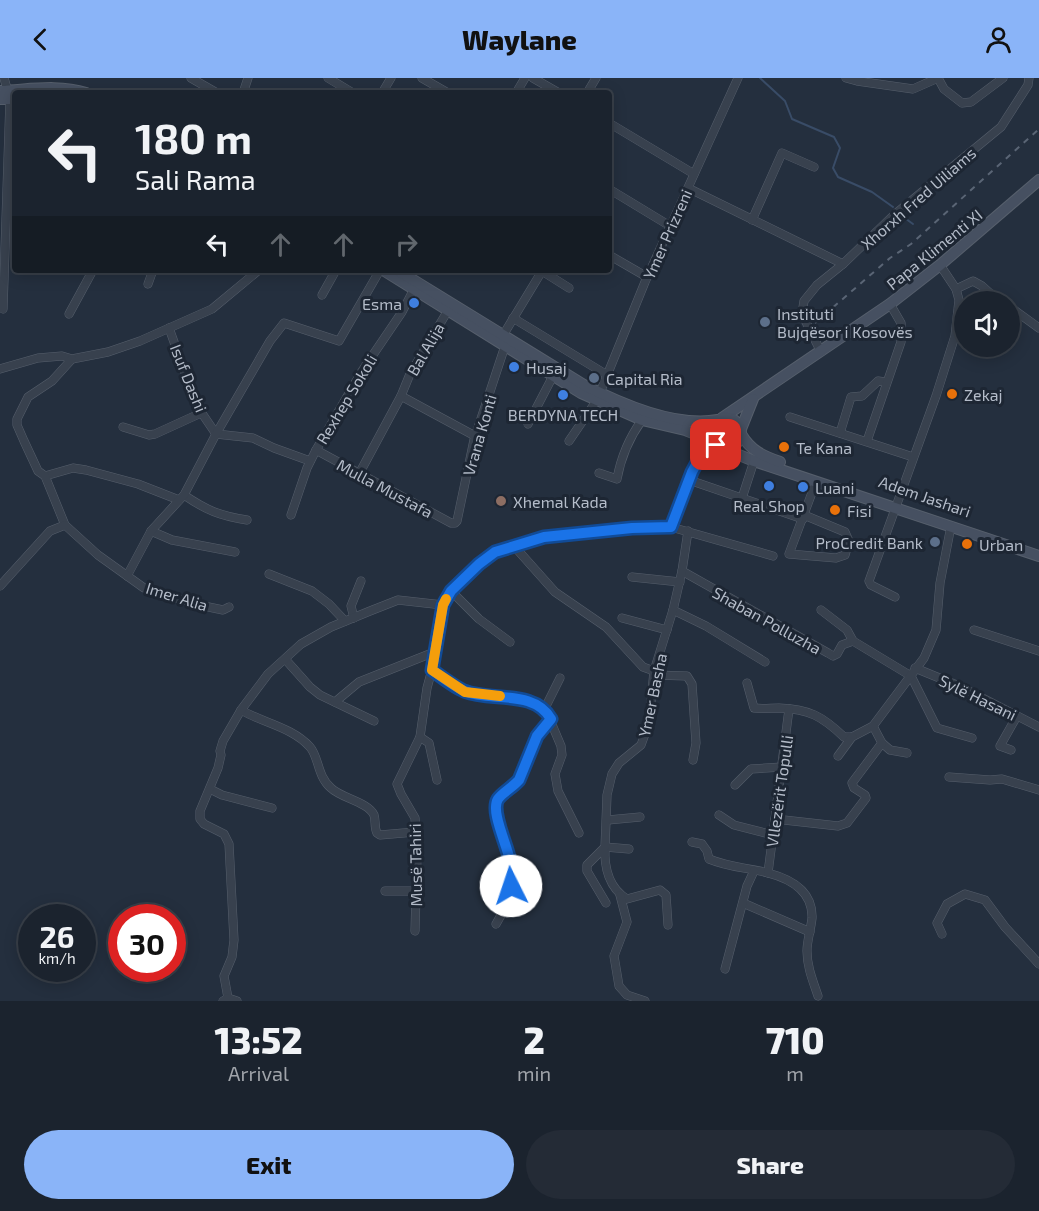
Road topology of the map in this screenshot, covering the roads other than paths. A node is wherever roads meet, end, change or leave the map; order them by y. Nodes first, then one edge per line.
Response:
1 (4, 78) edge
2 (191, 78) edge
3 (328, 78) edge
4 (422, 78) edge
5 (533, 78) edge
6 (738, 78) edge
7 (846, 78) edge
8 (938, 78) edge
9 (1003, 78) edge
10 (1029, 78) edge
11 (39, 90) edge
12 (77, 90) edge
13 (212, 90) edge
14 (348, 90) edge
15 (443, 90) edge
16 (554, 90) edge
17 (7, 96) edge
18 (612, 125) edge
19 (814, 167) dead end
20 (694, 174) junction
21 (1039, 180) edge
22 (688, 188) junction
23 (612, 191) edge
24 (752, 219) junction
25 (670, 226) junction
26 (612, 257) edge
27 (843, 264) junction
28 (940, 266) junction
29 (91, 273) edge
30 (152, 273) edge
31 (255, 273) edge
32 (334, 273) edge
33 (379, 273) edge
34 (386, 273) edge
35 (405, 273) edge
36 (539, 273) edge
37 (546, 273) edge
38 (647, 277) junction
39 (148, 284) dead end
40 (569, 288) dead end
41 (414, 289) junction
42 (956, 289) junction
43 (988, 291) edge
44 (322, 295) dead end
45 (890, 304) junction
46 (450, 307) junction
47 (3, 309) dead end
48 (69, 314) dead end
49 (1020, 314) edge
50 (513, 318) junction
51 (169, 328) junction
52 (1039, 328) edge
53 (503, 338) junction
54 (821, 352) junction
55 (72, 359) junction
56 (0, 369) edge
57 (607, 375) junction
58 (553, 376) junction
59 (886, 382) junction
60 (401, 396) junction
61 (755, 396) junction
62 (598, 397) junction
63 (201, 413) junction
64 (790, 417) dead end
65 (720, 419) junction
66 (642, 420) junction
67 (528, 424) dead end
68 (123, 427) dead end
69 (741, 432) junction
70 (840, 433) junction
71 (216, 434) junction
72 (475, 436) junction
73 (569, 441) dead end
74 (867, 441) junction
75 (717, 445) junction
76 (316, 450) junction
77 (914, 457) junction
78 (310, 461) junction
79 (754, 461) junction
80 (599, 473) dead end
81 (359, 474) junction
82 (45, 476) junction
83 (689, 480) junction
84 (816, 482) junction
85 (181, 497) junction
86 (742, 498) junction
87 (896, 505) junction
88 (291, 515) dead end
89 (803, 517) junction
90 (247, 520) dead end
91 (454, 523) joint
92 (65, 525) junction
93 (951, 526) junction
94 (671, 527) junction
95 (151, 531) junction
96 (687, 531) junction
97 (514, 546) junction
98 (1039, 550) edge
99 (235, 552) dead end
100 (773, 556) dead end
101 (1039, 556) edge
102 (682, 571) junction
103 (269, 574) dead end
104 (127, 576) junction
105 (632, 577) dead end
106 (361, 581) dead end
107 (680, 582) junction
108 (0, 586) edge
109 (451, 591) junction
110 (894, 597) dead end
111 (443, 605) junction
112 (229, 608) dead end
113 (673, 610) junction
114 (821, 610) dead end
115 (354, 618) junction
116 (622, 618) dead end
117 (345, 621) junction
118 (667, 630) junction
119 (974, 630) dead end
120 (853, 641) junction
121 (510, 642) dead end
122 (1039, 650) edge
123 (437, 651) junction
124 (285, 658) junction
125 (765, 662) dead end
126 (432, 670) junction
127 (913, 672) junction
128 (654, 673) junction
129 (560, 678) dead end
130 (747, 683) dead end
131 (335, 702) junction
132 (545, 708) junction
133 (789, 709) junction
134 (241, 710) junction
135 (1017, 716) junction
136 (551, 719) junction
137 (374, 721) dead end
138 (873, 726) junction
139 (1039, 728) edge
140 (420, 737) junction
141 (852, 737) junction
142 (972, 738) dead end
143 (882, 742) junction
144 (1011, 750) dead end
145 (907, 753) dead end
146 (838, 756) dead end
147 (693, 760) dead end
148 (782, 767) junction
149 (949, 777) dead end
150 (437, 780) dead end
151 (735, 785) dead end
152 (210, 789) junction
153 (1039, 790) edge
154 (272, 808) dead end
155 (719, 815) dead end
156 (640, 817) dead end
157 (775, 819) junction
158 (608, 820) junction
159 (415, 832) junction
160 (579, 833) dead end
161 (773, 835) junction
162 (692, 842) dead end
163 (605, 847) junction
164 (629, 849) dead end
165 (754, 871) junction
166 (768, 873) junction
167 (385, 891) dead end
168 (416, 891) junction
169 (620, 895) junction
170 (606, 903) dead end
171 (743, 903) junction
172 (496, 924) dead end
173 (668, 925) dead end
174 (415, 931) dead end
175 (810, 932) junction
176 (942, 934) dead end
177 (1039, 964) edge
178 (725, 969) dead end
179 (819, 996) dead end
180 (226, 1000) edge
181 (237, 1001) edge
182 (645, 1001) edge

1 - 17 street
2 - 13 street
3 - 14 street
4 - 15 street
5 - 16 street
6 - 20 street, Ymer Prizreni
7 - 8 street
8 - 9 street
10 - 27 street, Xhorxh Fred Uiliams
11 - 12 main road
17 - 47 street
18 - 20 street
19 - 24 street
20 - 22 street, Ymer Prizreni
21 - 28 main road, Papa Klimenti XI
22 - 24 street
22 - 25 street, Ymer Prizreni
23 - 25 street
24 - 27 street
25 - 38 street, Ymer Prizreni
26 - 38 street
27 - 54 street, Xhorxh Fred Uiliams
28 - 42 street
28 - 45 main road, Papa Klimenti XI
29 - 48 street
30 - 39 street
31 - 51 street
32 - 44 street
33 - 71 street
34 - 41 main road
35 - 46 main road
36 - 50 street, Vrana Konti
37 - 40 street
38 - 57 street, Ymer Prizreni
41 - 46 main road
41 - 76 street, Rexhep Sokoli
42 - 43 street
42 - 77 street
45 - 54 main road, Papa Klimenti XI
45 - 59 street
46 - 53 main road
46 - 60 street, Bal Alija
49 - 52 street
50 - 53 street, Vrana Konti
50 - 57 street
51 - 55 street
51 - 63 street, Isuf Dashi
53 - 58 main road
53 - 62 main road
53 - 72 street, Vrana Konti
54 - 61 main road, Papa Klimenti XI
55 - 56 street
55 - 82 street
57 - 62 street, Ymer Prizreni
58 - 62 main road
58 - 67 street
59 - 70 street
59 - 74 street
60 - 72 street, Bal Alija
60 - 81 street, Bal Alija
61 - 65 main road, Papa Klimenti XI
61 - 69 main road
62 - 65 main road
62 - 66 main road, Adem Jashari
62 - 73 street, Ymer Prizreni
63 - 68 street
63 - 71 street, Isuf Dashi
64 - 70 street
65 - 69 main road
65 - 75 main road
66 - 75 main road, Adem Jashari
66 - 80 street
69 - 75 main road
69 - 87 main road, Adem Jashari
70 - 74 street
71 - 78 street
71 - 85 street
72 - 91 street, Vrana Konti
74 - 77 street
75 - 79 main road, Adem Jashari
75 - 83 street
76 - 78 street, Rexhep Sokoli
76 - 81 street, Mulla Mustafa
77 - 87 street
78 - 88 street, Rexhep Sokoli
79 - 84 main road, Adem Jashari
79 - 86 street
81 - 91 street, Mulla Mustafa
82 - 85 street
82 - 92 street
83 - 86 street
83 - 94 street
84 - 87 main road, Adem Jashari
84 - 89 street
85 - 90 street
85 - 95 street
86 - 89 street
87 - 93 main road, Adem Jashari
87 - 98 main road, Adem Jashari
87 - 110 street
89 - 89 street
92 - 104 street, Imer Alia
92 - 108 street
93 - 101 main road, Adem Jashari
93 - 127 street
94 - 96 street
94 - 97 street, Musë Tahiri
95 - 99 street
95 - 104 street
96 - 100 street
96 - 102 street, Ymer Basha
97 - 109 street, Musë Tahiri
97 - 128 street
102 - 107 street, Ymer Basha
102 - 120 street, Shaban Polluzha
103 - 117 street
104 - 112 street, Imer Alia
105 - 107 street
106 - 115 street
107 - 113 street, Ymer Basha
109 - 111 street, Musë Tahiri
109 - 121 street
111 - 115 street
111 - 123 street, Musë Tahiri
113 - 118 street, Ymer Basha
113 - 125 street
114 - 120 street
115 - 117 street
116 - 118 street
117 - 124 street
118 - 128 street, Ymer Basha
119 - 122 street
120 - 127 street
123 - 126 street, Musë Tahiri
123 - 131 street
124 - 131 street
124 - 134 street
126 - 132 street
126 - 140 street, Musë Tahiri
127 - 135 street, Sylë Hasani
127 - 138 street
127 - 142 street
128 - 147 street
128 - 158 street, Ymer Basha
129 - 132 street
130 - 133 street
131 - 137 street
132 - 136 street
133 - 141 street
133 - 148 street, Vllezërit Topulli
134 - 152 street
134 - 159 street
135 - 139 street, Sylë Hasani
135 - 144 street
136 - 160 street
136 - 172 street
138 - 141 street
138 - 143 street
140 - 150 street
140 - 159 street, Musë Tahiri
141 - 146 street
143 - 145 street
143 - 157 street
148 - 151 street
148 - 157 street, Vllezërit Topulli
149 - 153 street
152 - 154 street
152 - 180 street
155 - 161 street
156 - 158 street
157 - 161 street, Vllezërit Topulli
158 - 163 street, Ymer Basha
159 - 168 street, Musë Tahiri
161 - 166 street, Vllezërit Topulli
162 - 165 street
163 - 164 street
163 - 169 street, Ymer Basha
163 - 170 street
165 - 166 street
165 - 171 street
166 - 175 street
167 - 168 street
168 - 174 street, Musë Tahiri
169 - 173 street
169 - 182 street, Ymer Basha
171 - 175 street
171 - 178 street
175 - 179 street
176 - 177 street
180 - 181 street

